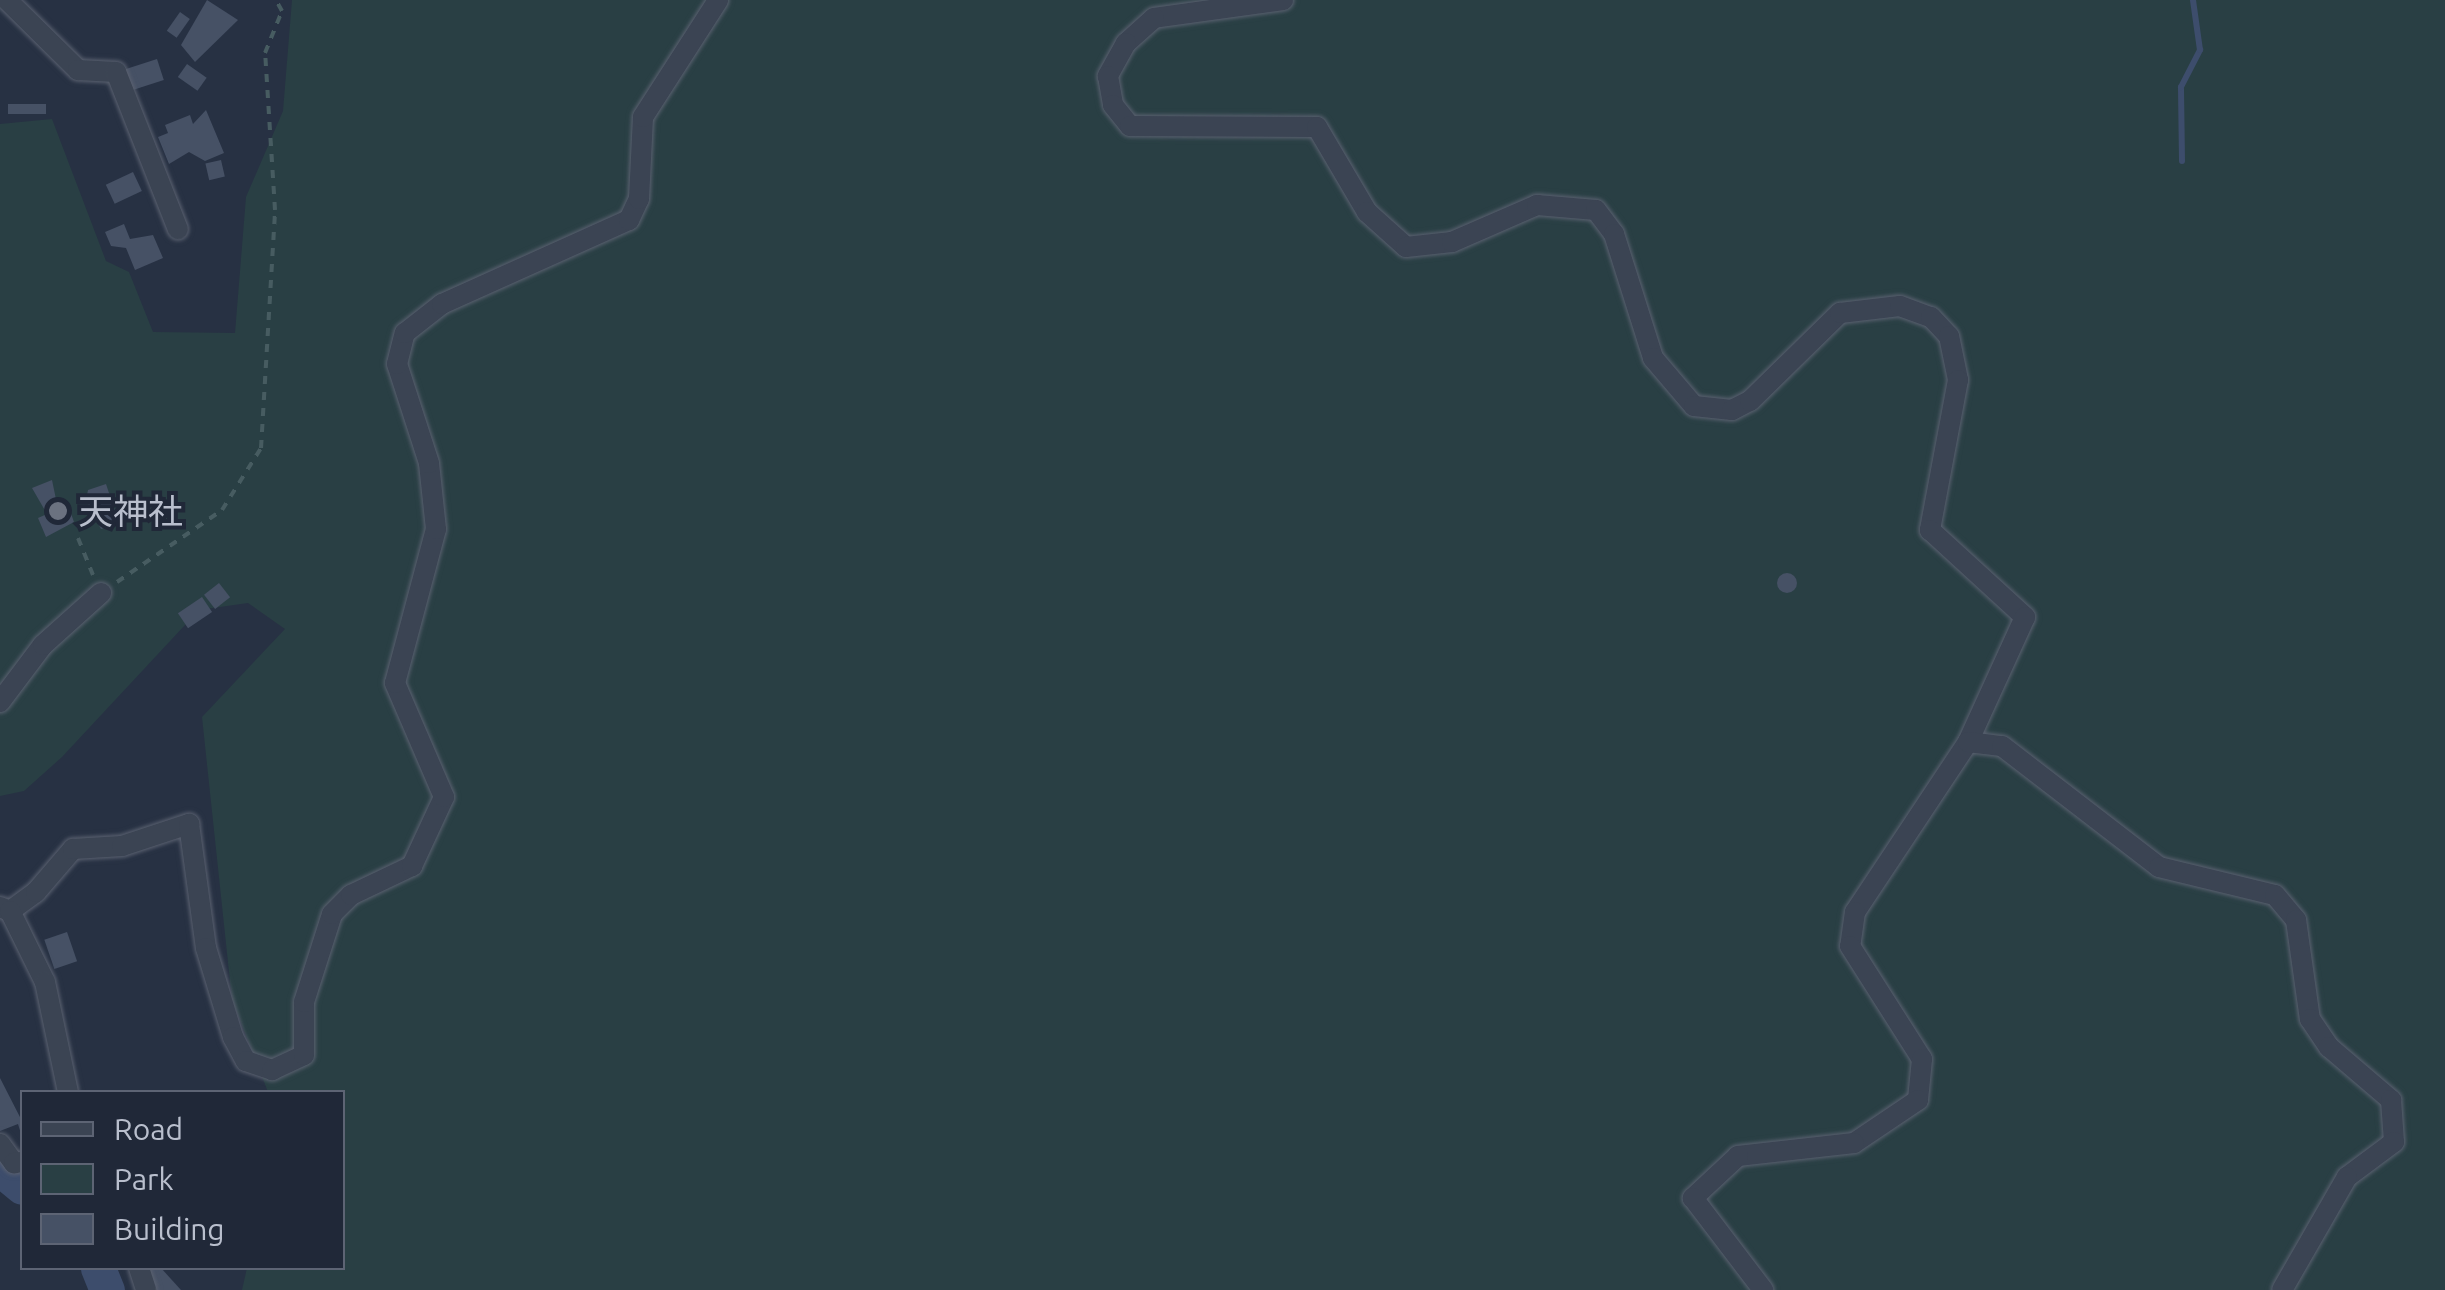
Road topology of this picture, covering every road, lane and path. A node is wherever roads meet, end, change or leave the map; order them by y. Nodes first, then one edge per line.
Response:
1 (7, 0) edge
2 (276, 0) edge
3 (718, 0) edge
4 (1284, 0) edge
5 (178, 228) dead end
6 (78, 538) dead end
7 (101, 593) junction
8 (0, 702) edge
9 (1968, 742) junction
10 (5, 909) edge
11 (68, 1090) edge
12 (0, 1144) edge
13 (20, 1162) edge
14 (1763, 1290) edge
15 (2282, 1290) edge

1 - 5 street
2 - 7 path
3 - 10 street
4 - 9 street
6 - 7 path
7 - 8 street
9 - 14 street
9 - 15 street
10 - 11 street
12 - 13 street

